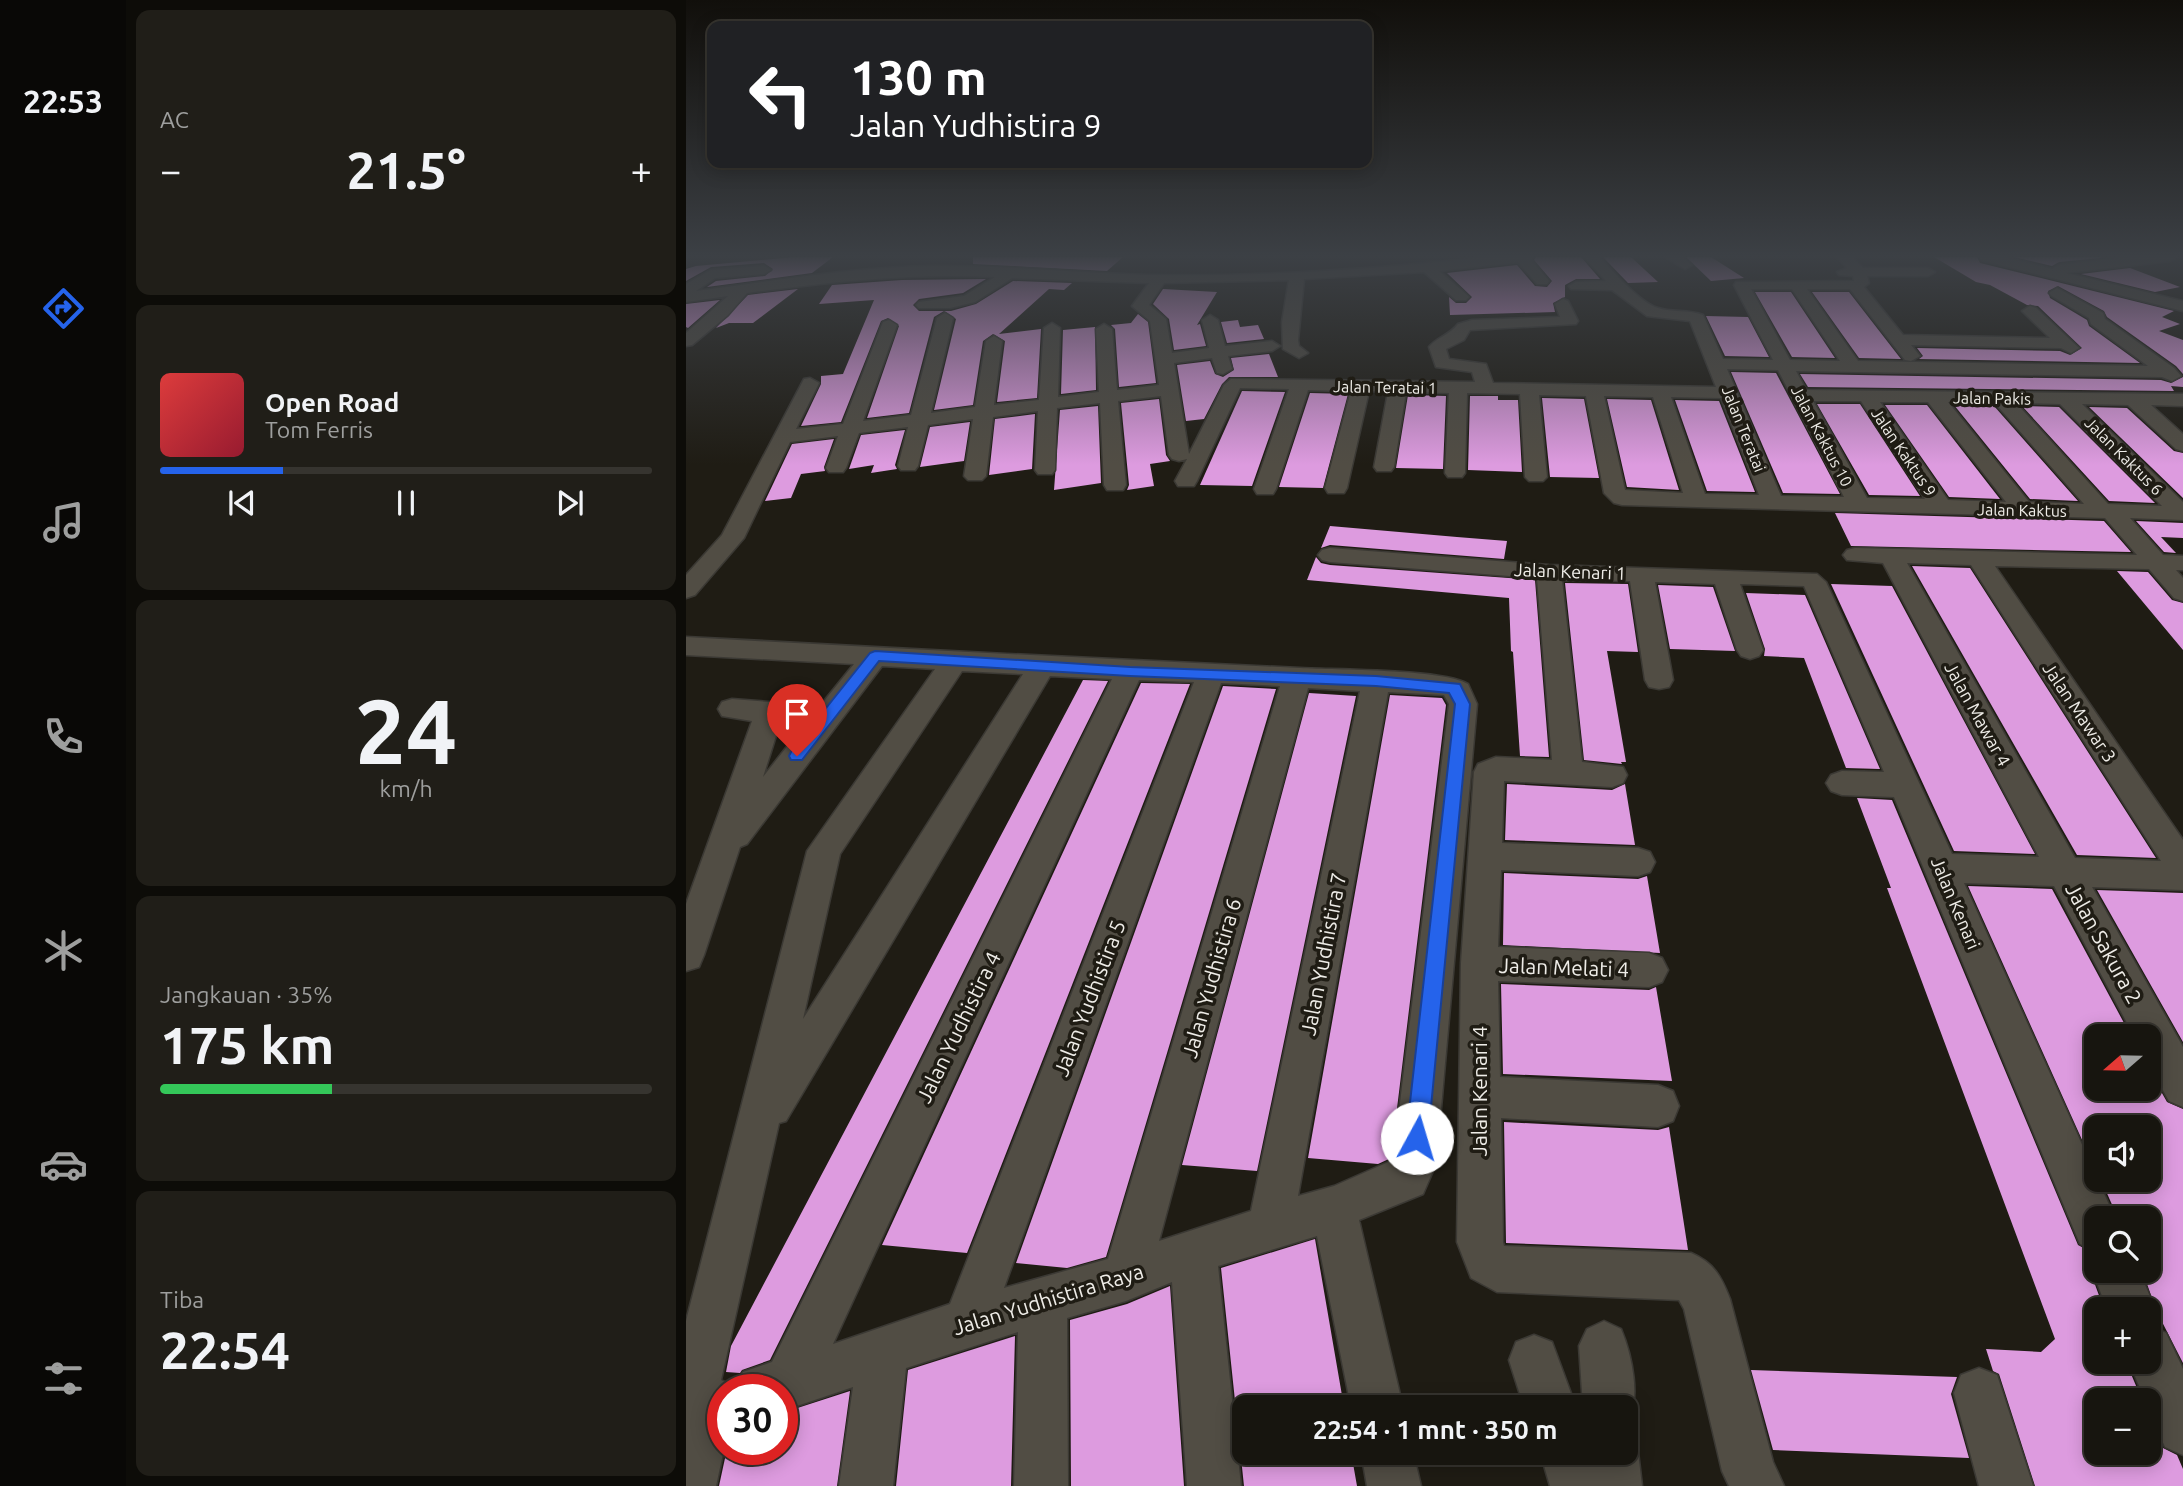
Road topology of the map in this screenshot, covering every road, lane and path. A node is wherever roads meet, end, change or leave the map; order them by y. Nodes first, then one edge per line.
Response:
1 (704, 326) edge
2 (889, 326) edge
3 (943, 326) edge
4 (1159, 326) edge
5 (1212, 326) edge
6 (1290, 326) edge
7 (1467, 326) edge
8 (1701, 326) edge
9 (1763, 326) edge
10 (1825, 326) edge
11 (1889, 326) edge
12 (2046, 326) edge
13 (2105, 326) edge
14 (1052, 328) dead end
15 (1104, 329) dead end
16 (1898, 340) junction
17 (686, 341) edge
18 (994, 341) dead end
19 (2064, 343) junction
20 (1218, 352) junction
21 (1299, 353) dead end
22 (1164, 359) junction
23 (1718, 364) junction
24 (1784, 365) junction
25 (2168, 365) edge
26 (1853, 367) junction
27 (1920, 368) junction
28 (1941, 368) junction
29 (1998, 369) junction
30 (2098, 371) junction
31 (1233, 379) junction
32 (1292, 379) junction
33 (810, 383) dead end
34 (2183, 385) edge
35 (1361, 386) junction
36 (1398, 387) junction
37 (1485, 387) junction
38 (1458, 388) junction
39 (1169, 389) junction
40 (1530, 389) junction
41 (1594, 390) junction
42 (1660, 391) junction
43 (1730, 393) junction
44 (1800, 395) junction
45 (1867, 396) junction
46 (1107, 397) junction
47 (1934, 397) junction
48 (1964, 397) junction
49 (2001, 398) junction
50 (2026, 398) junction
51 (2066, 399) junction
52 (2134, 400) junction
53 (2183, 400) edge
54 (1048, 404) junction
55 (986, 412) junction
56 (921, 420) junction
57 (852, 428) junction
58 (783, 437) junction
59 (2183, 444) edge
60 (1179, 455) dead end
61 (908, 466) dead end
62 (1384, 467) dead end
63 (836, 468) dead end
64 (1045, 470) dead end
65 (1455, 473) dead end
66 (975, 476) dead end
67 (1536, 477) dead end
68 (1186, 481) dead end
69 (1115, 485) dead end
70 (1336, 488) dead end
71 (1265, 489) dead end
72 (1696, 499) junction
73 (1773, 502) junction
74 (1860, 506) junction
75 (1942, 508) junction
76 (2024, 510) junction
77 (2107, 511) junction
78 (2182, 513) edge
79 (1330, 555) dead end
80 (1856, 555) dead end
81 (1891, 556) junction
82 (1978, 558) junction
83 (2156, 562) junction
84 (2183, 563) edge
85 (1549, 572) junction
86 (1641, 574) junction
87 (1725, 576) junction
88 (1812, 580) joint
89 (686, 590) edge
90 (2183, 593) edge
91 (687, 647) edge
92 (1750, 650) dead end
93 (875, 656) junction
94 (954, 662) junction
95 (1042, 666) junction
96 (1130, 671) junction
97 (1211, 673) junction
98 (1296, 679) junction
99 (1660, 680) dead end
100 (1376, 681) junction
101 (732, 709) dead end
102 (770, 711) junction
103 (827, 717) junction
104 (1568, 772) junction
105 (1612, 775) dead end
106 (1842, 783) dead end
107 (1905, 785) junction
108 (720, 854) junction
109 (1485, 856) junction
110 (1638, 862) dead end
111 (1941, 867) junction
112 (2183, 867) edge
113 (2065, 872) junction
114 (2183, 876) edge
115 (686, 955) edge
116 (1479, 963) junction
117 (1649, 970) dead end
118 (2183, 1087) edge
119 (1478, 1097) junction
120 (1658, 1106) dead end
121 (757, 1129) junction
122 (2087, 1206) edge
123 (1334, 1208) junction
124 (1270, 1227) junction
125 (1193, 1251) junction
126 (1126, 1277) junction
127 (1043, 1301) junction
128 (967, 1324) junction
129 (1604, 1346) dead end
130 (883, 1352) junction
131 (1534, 1360) dead end
132 (780, 1374) edge
133 (2159, 1374) edge
134 (798, 1379) edge
135 (1979, 1393) dead end
136 (1374, 1395) edge
137 (1546, 1395) edge
138 (1608, 1395) edge
139 (702, 1402) edge
140 (2183, 1429) edge
141 (1390, 1465) edge
142 (1570, 1465) edge
143 (1613, 1465) edge
144 (689, 1486) edge
145 (866, 1486) edge
146 (1041, 1486) edge
147 (1214, 1486) edge
148 (1394, 1486) edge
149 (1577, 1486) edge
150 (1615, 1486) edge
151 (1757, 1486) edge
152 (2006, 1486) edge

1 - 17 street
2 - 57 street
3 - 56 street
4 - 22 street
5 - 20 street
6 - 21 street
7 - 37 street
8 - 23 street, Jalan Teratai
9 - 24 street, Jalan Kaktus 10
10 - 26 street
11 - 16 street
12 - 19 street
13 - 25 street
14 - 54 street
15 - 46 street
16 - 19 street
16 - 27 street
18 - 55 street
19 - 30 street
20 - 22 street
20 - 31 street
20 - 32 street
22 - 39 street
23 - 24 street
23 - 43 street, Jalan Teratai
24 - 26 street
24 - 44 street, Jalan Kaktus 10
25 - 30 street
25 - 34 street
26 - 27 street
27 - 28 street
28 - 29 street
28 - 48 street
29 - 30 street
29 - 50 street
31 - 32 street, Jalan Teratai 1
31 - 68 street
32 - 35 street, Jalan Teratai 1
32 - 71 street
33 - 58 street
35 - 36 street, Jalan Teratai 1
35 - 70 street
36 - 38 street, Jalan Teratai 1
36 - 62 street
37 - 38 street, Jalan Teratai 1
37 - 40 street, Jalan Teratai 1
38 - 65 street
39 - 46 street
39 - 60 street
40 - 41 street, Jalan Teratai 1
40 - 67 street
41 - 42 street, Jalan Teratai 1
41 - 72 street, Jalan Kaktus
42 - 43 street, Jalan Teratai 1
42 - 72 street
43 - 73 street, Jalan Teratai
44 - 45 street, Jalan Pakis
44 - 74 street, Jalan Kaktus 10
45 - 47 street, Jalan Pakis
45 - 75 street, Jalan Kaktus 9
46 - 54 street
46 - 69 street
47 - 48 street, Jalan Pakis
47 - 76 street
48 - 49 street, Jalan Pakis
49 - 50 street, Jalan Pakis
49 - 77 street
50 - 51 street, Jalan Pakis
51 - 52 street, Jalan Pakis
51 - 78 street, Jalan Kaktus 6
52 - 53 street, Jalan Pakis
52 - 59 street
54 - 55 street
54 - 64 street
55 - 56 street
55 - 66 street
56 - 57 street
56 - 61 street
57 - 58 street
57 - 63 street
58 - 89 street
72 - 73 street, Jalan Kaktus
73 - 74 street, Jalan Kaktus
74 - 75 street, Jalan Kaktus
75 - 76 street, Jalan Kaktus
76 - 77 street, Jalan Kaktus
77 - 78 street, Jalan Kaktus
77 - 83 street
79 - 85 street, Jalan Kenari 1
80 - 81 street
81 - 82 street
81 - 113 street, Jalan Mawar 4
82 - 83 street
82 - 112 street, Jalan Mawar 3
83 - 84 street
83 - 90 street
85 - 86 street, Jalan Kenari 1
85 - 104 street
86 - 87 street, Jalan Kenari 1
86 - 99 street
87 - 88 street, Jalan Kenari 1
87 - 92 street
88 - 107 street, Jalan Kenari
91 - 93 street
93 - 94 street
93 - 103 street
94 - 95 street
94 - 121 street
95 - 96 street
95 - 121 street
96 - 97 street
96 - 132 street, Jalan Yudhistira 4
97 - 98 street
97 - 128 street, Jalan Yudhistira 5
98 - 100 street
98 - 126 street, Jalan Yudhistira 6
100 - 123 street, Jalan Yudhistira Raya
100 - 124 street, Jalan Yudhistira 7
101 - 102 street
102 - 103 street
102 - 108 street
103 - 108 street
104 - 105 street
104 - 109 street, Jalan Kenari 4
106 - 107 street
107 - 111 street, Jalan Kenari
108 - 115 street
109 - 110 street
109 - 116 street, Jalan Kenari 4
111 - 113 street
111 - 122 street, Jalan Kenari
113 - 114 street
113 - 118 street, Jalan Sakura 2
116 - 117 street, Jalan Melati 4
116 - 119 street, Jalan Kenari 4
119 - 120 street
119 - 151 street, Jalan Kenari 4
121 - 139 street
123 - 124 street, Jalan Yudhistira Raya
123 - 136 street
124 - 125 street, Jalan Yudhistira Raya
125 - 126 street, Jalan Yudhistira Raya
125 - 147 street
126 - 127 street, Jalan Yudhistira Raya
127 - 128 street, Jalan Yudhistira Raya
127 - 146 street
128 - 130 street, Jalan Yudhistira Raya
129 - 138 street
130 - 134 street, Jalan Yudhistira Raya
130 - 145 street
131 - 137 street
133 - 140 street
135 - 152 street
139 - 144 street
141 - 148 street
142 - 149 street
143 - 150 street

